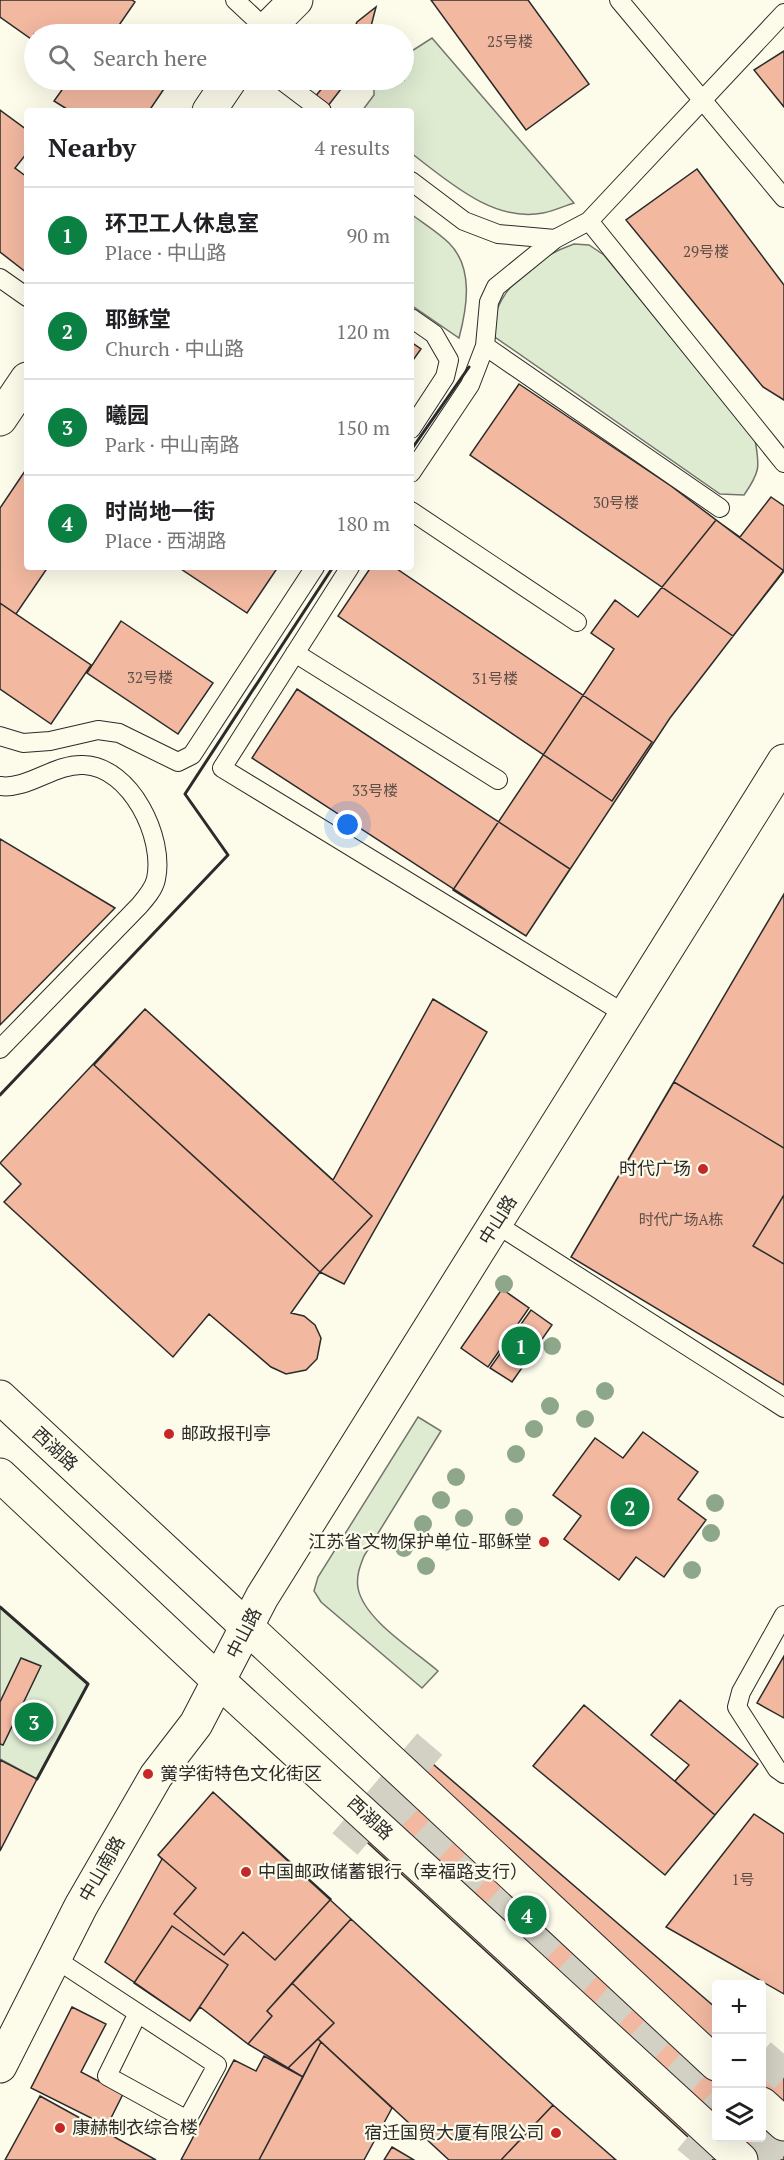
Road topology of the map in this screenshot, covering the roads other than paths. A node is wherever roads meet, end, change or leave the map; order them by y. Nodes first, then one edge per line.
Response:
1 (235, 0) edge
2 (296, 0) edge
3 (619, 0) edge
4 (784, 13) edge
5 (257, 24) edge
6 (272, 24) edge
7 (223, 90) edge
8 (294, 90) edge
9 (702, 100) junction
10 (211, 108) edge
11 (317, 108) edge
12 (414, 183) edge
13 (784, 198) edge
14 (589, 221) junction
15 (555, 239) junction
16 (0, 278) edge
17 (24, 295) edge
18 (414, 320) edge
19 (485, 345) junction
20 (24, 383) edge
21 (0, 419) edge
22 (414, 425) edge
23 (784, 463) edge
24 (414, 469) edge
25 (720, 508) dead end
26 (414, 513) edge
27 (313, 570) edge
28 (348, 570) edge
29 (577, 622) dead end
30 (295, 653) junction
31 (0, 736) edge
32 (784, 761) edge
33 (498, 780) dead end
34 (0, 786) edge
35 (625, 1014) junction
36 (0, 1049) edge
37 (496, 1224) junction
38 (0, 1397) edge
39 (784, 1408) edge
40 (0, 1475) edge
41 (784, 1615) edge
42 (246, 1628) junction
43 (220, 1682) junction
44 (784, 1774) edge
45 (54, 1958) junction
46 (138, 2013) junction
47 (712, 2059) edge
48 (0, 2066) edge
49 (766, 2091) edge
50 (784, 2098) edge
51 (766, 2108) edge
52 (700, 2124) junction
53 (784, 2124) edge
54 (729, 2160) edge
55 (741, 2160) edge

1 - 5 lane
2 - 6 main road
3 - 9 lane
4 - 9 lane
7 - 10 main road
8 - 11 lane
9 - 13 lane
9 - 14 lane
12 - 15 lane
14 - 15 lane
14 - 23 lane
15 - 19 lane
16 - 17 lane
18 - 22 lane
19 - 24 lane
19 - 25 lane
20 - 21 main road
26 - 29 lane
27 - 31 lane
28 - 30 lane
30 - 33 lane
30 - 35 lane
32 - 35 main road, 中山路
34 - 36 lane
35 - 37 main road, 中山路
37 - 39 lane
37 - 42 main road, 中山路
38 - 42 main road, 西湖路
40 - 43 main road, 西湖路
41 - 44 lane
42 - 43 main road, 中山路
42 - 47 main road, 西湖路
43 - 45 main road, 中山南路
43 - 52 main road, 西湖路
45 - 46 lane
45 - 48 main road, 中山南路
46 - 46 lane
49 - 50 main road
51 - 53 main road
52 - 54 main road
52 - 55 main road, 西湖路

